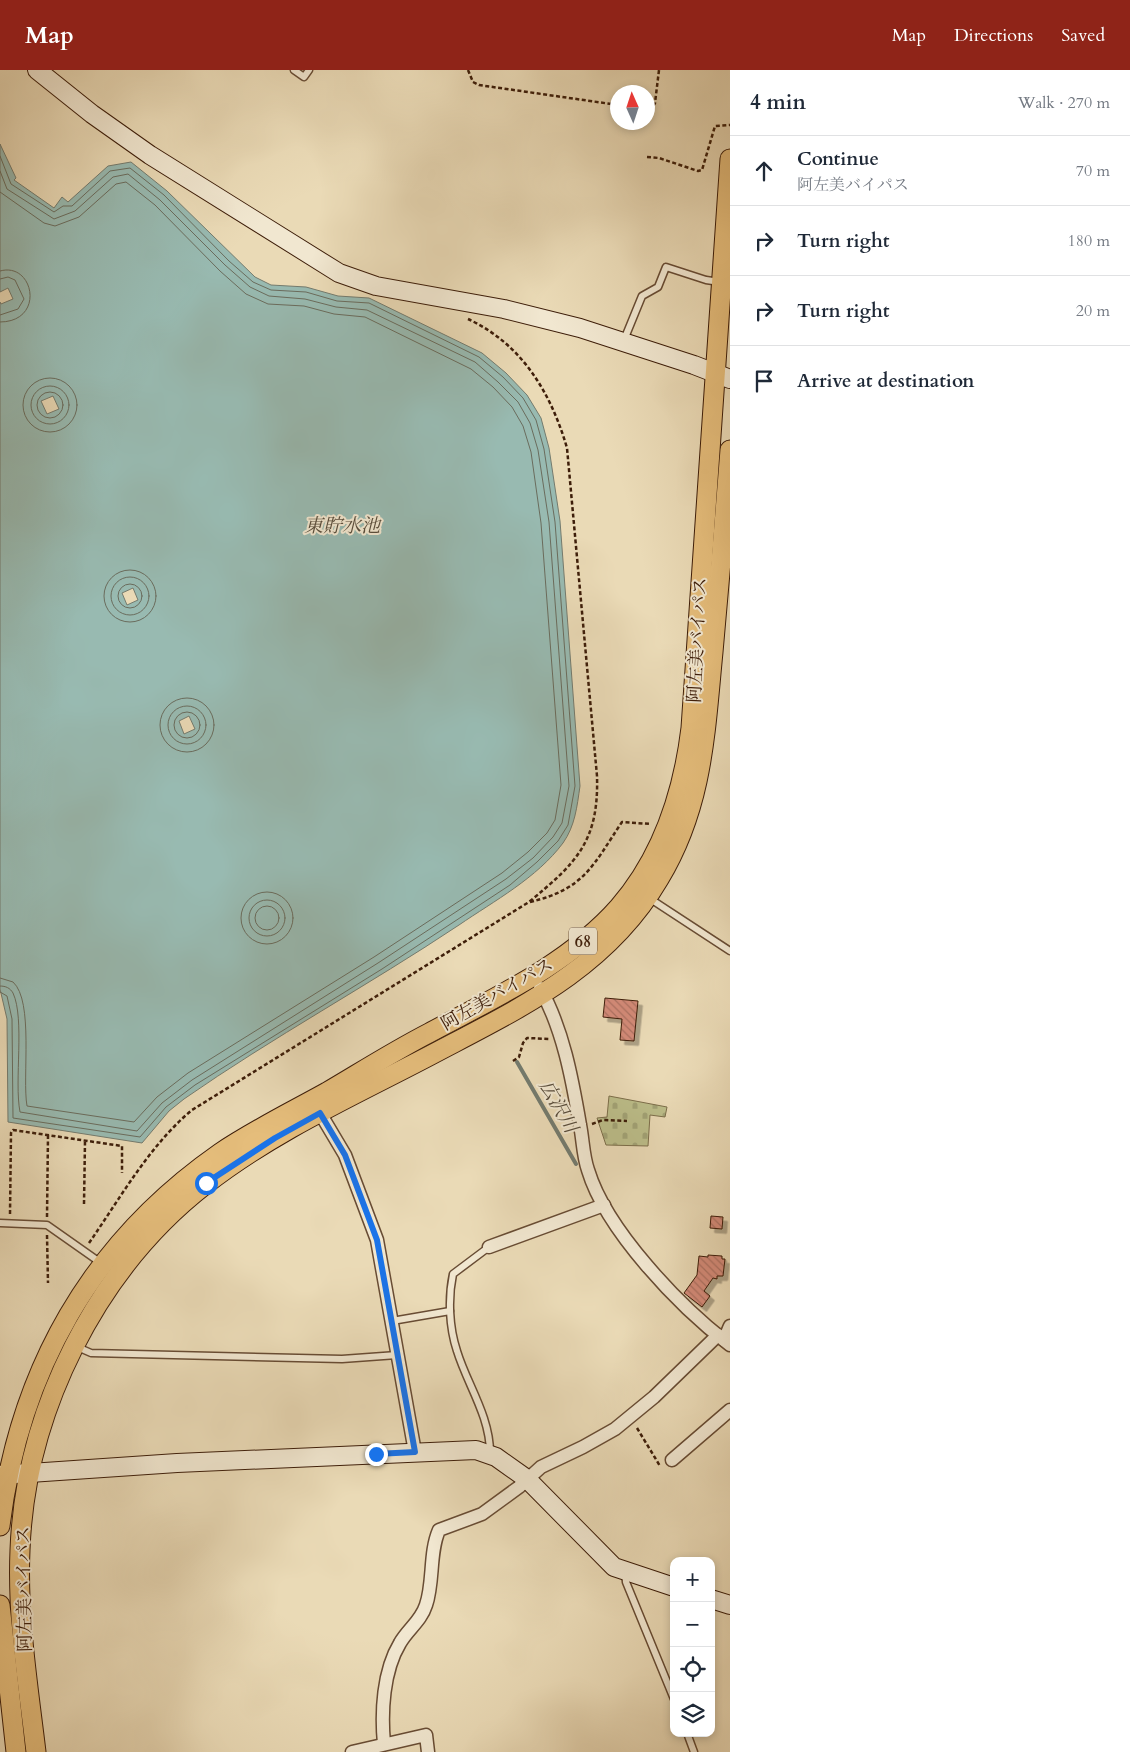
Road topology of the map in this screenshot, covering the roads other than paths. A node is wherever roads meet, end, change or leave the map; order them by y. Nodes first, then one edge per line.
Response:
1 (37, 70) edge
2 (294, 70) edge
3 (309, 70) edge
4 (730, 158) edge
5 (721, 282) junction
6 (623, 342) junction
7 (722, 376) edge
8 (730, 450) edge
9 (648, 897) junction
10 (730, 951) edge
11 (533, 975) junction
12 (543, 994) junction
13 (320, 1113) junction
14 (604, 1206) junction
15 (0, 1223) edge
16 (490, 1247) joint
17 (102, 1264) junction
18 (450, 1311) junction
19 (392, 1321) junction
20 (730, 1326) edge
21 (724, 1340) edge
22 (74, 1346) junction
23 (397, 1355) junction
24 (730, 1410) edge
25 (415, 1452) junction
26 (490, 1454) junction
27 (672, 1460) dead end
28 (30, 1472) junction
29 (4, 1475) edge
30 (527, 1479) junction
31 (0, 1526) edge
32 (625, 1572) junction
33 (670, 1586) edge
34 (715, 1600) edge
35 (0, 1604) edge
36 (730, 1605) edge
37 (671, 1692) edge
38 (688, 1737) edge
39 (384, 1744) junction
40 (16, 1752) edge
41 (36, 1752) edge
42 (352, 1752) edge
43 (428, 1752) edge
44 (694, 1752) edge

1 - 6 street
2 - 3 lane
4 - 5 main road, 阿左美バイパス / 68
5 - 6 lane
5 - 7 main road, 阿左美バイパス / 68
6 - 7 street
7 - 11 main road, 阿左美バイパス / 68
8 - 9 main road, 阿左美バイパス / 68
9 - 10 lane
9 - 12 main road, 阿左美バイパス / 68
11 - 12 street
11 - 17 main road, 阿左美バイパス / 68
12 - 13 main road, 阿左美バイパス / 68
12 - 14 street
13 - 19 street
13 - 22 main road, 阿左美バイパス / 68
14 - 16 street
14 - 21 street
15 - 17 lane
16 - 18 lane
17 - 29 main road, 阿左美バイパス / 68
18 - 19 lane
18 - 26 lane
19 - 23 street
20 - 21 street
21 - 30 street
22 - 23 lane
22 - 28 main road, 阿左美バイパス / 68
23 - 25 street
24 - 27 street
25 - 26 street
25 - 28 street
26 - 30 street
28 - 29 street
28 - 41 main road, 阿左美バイパス / 68
29 - 31 main road, 阿左美バイパス / 68
30 - 32 street
30 - 39 street
32 - 33 street
32 - 37 lane
34 - 36 street
35 - 40 main road, 阿左美バイパス
38 - 44 lane
39 - 42 street
39 - 43 street

